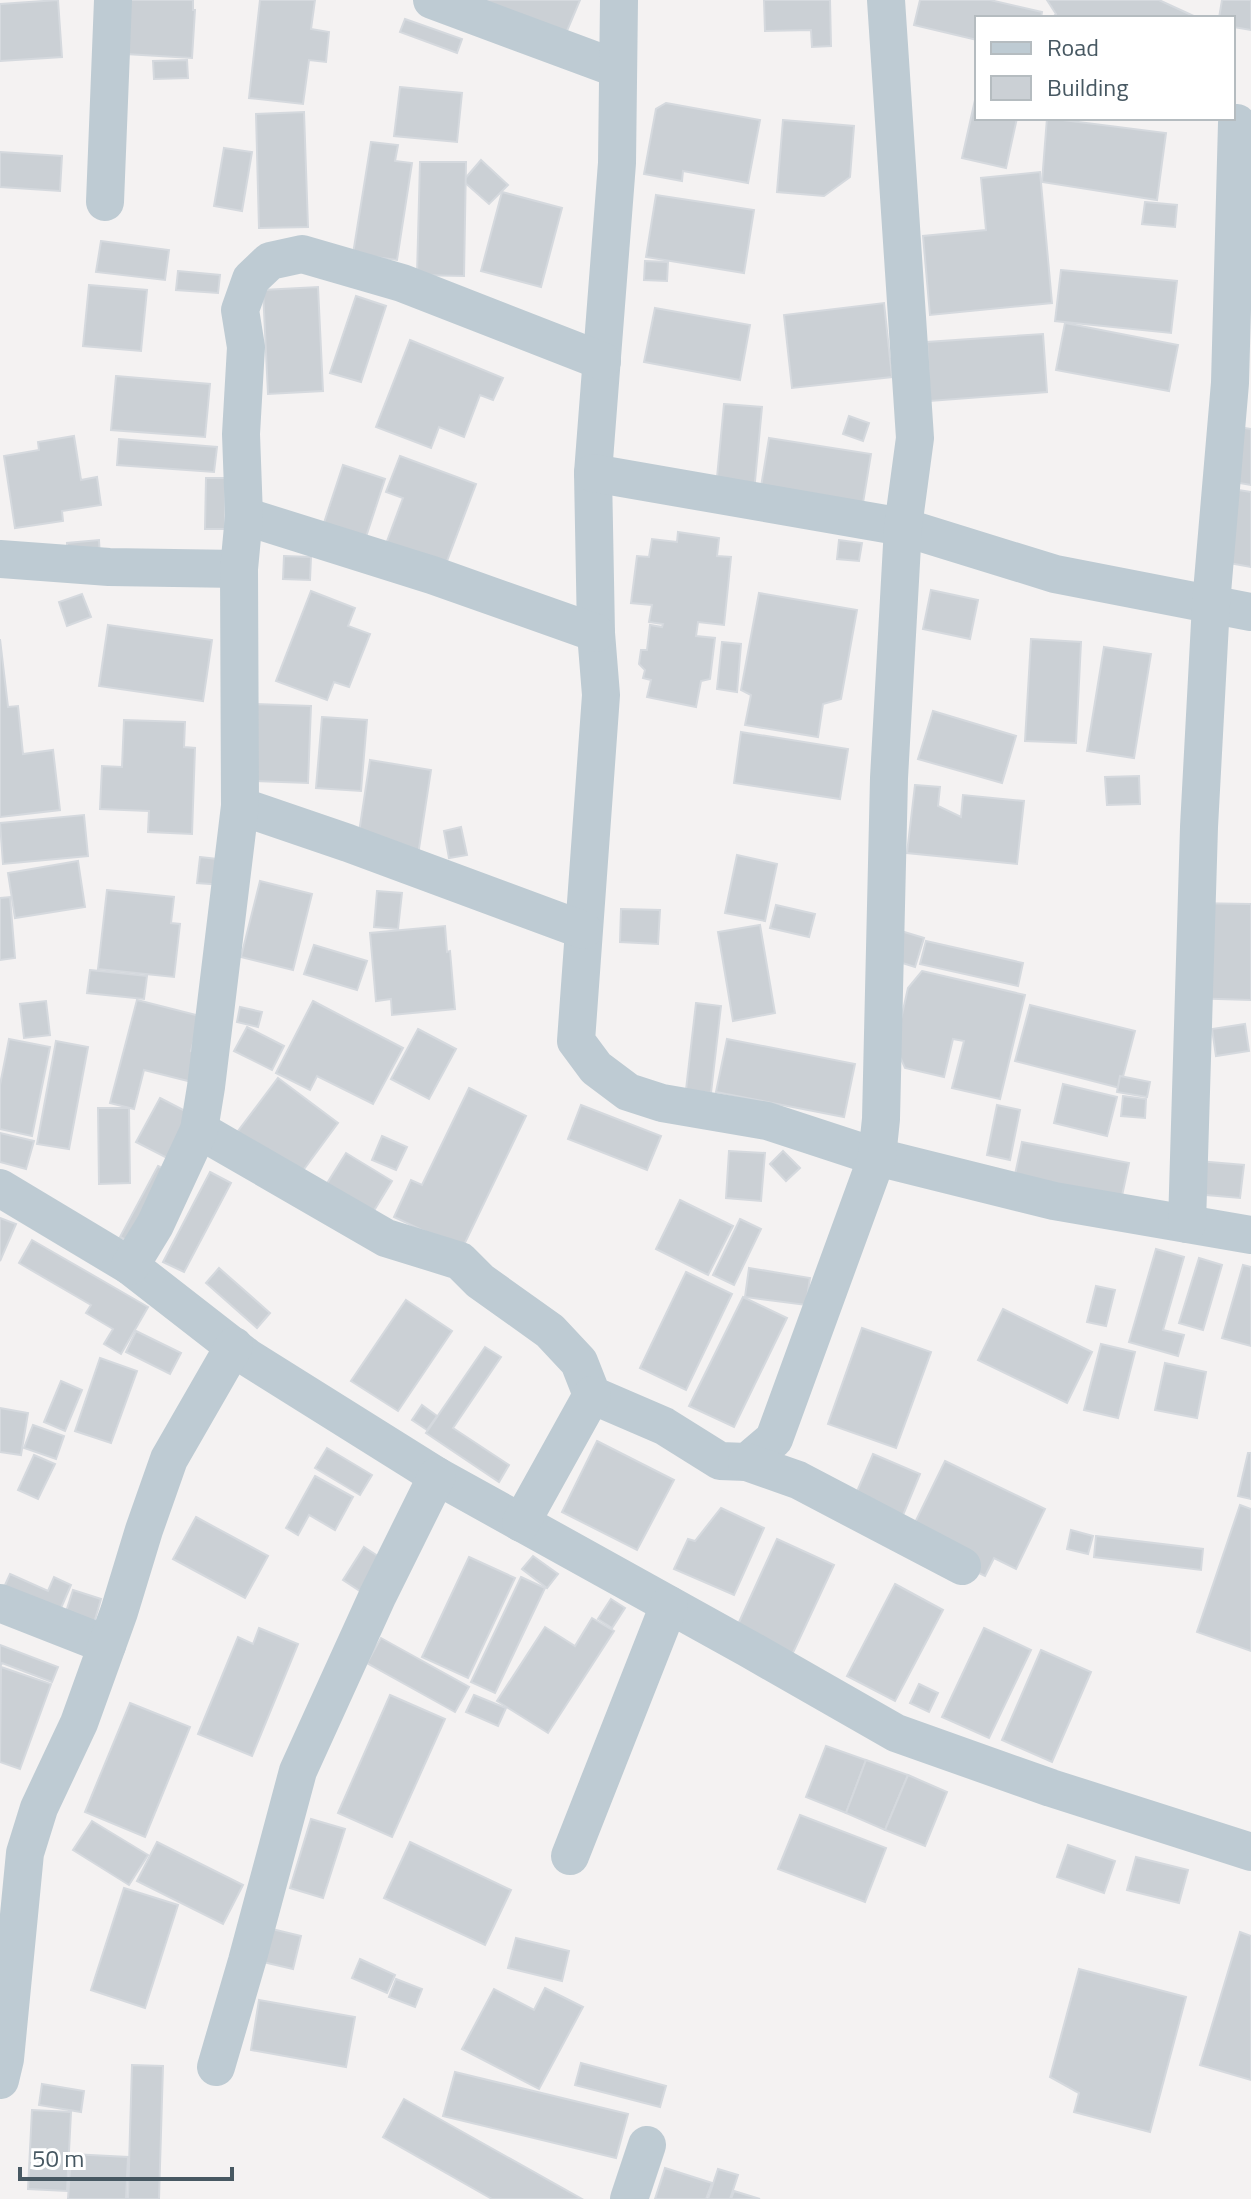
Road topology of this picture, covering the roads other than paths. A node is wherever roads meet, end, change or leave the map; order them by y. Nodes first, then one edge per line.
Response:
1 (113, 0) edge
2 (432, 0) edge
3 (619, 0) edge
4 (886, 0) edge
5 (618, 69) junction
6 (1237, 123) dead end
7 (105, 202) dead end
8 (602, 361) junction
9 (593, 473) junction
10 (244, 516) junction
11 (903, 527) junction
12 (0, 559) edge
13 (239, 569) junction
14 (1211, 604) junction
15 (1251, 612) edge
16 (596, 633) junction
17 (240, 806) junction
18 (583, 930) junction
19 (199, 1130) junction
20 (877, 1157) junction
21 (0, 1188) edge
22 (1187, 1224) junction
23 (1251, 1235) edge
24 (130, 1266) junction
25 (234, 1346) junction
26 (592, 1395) junction
27 (747, 1462) junction
28 (437, 1476) junction
29 (521, 1523) junction
30 (962, 1566) dead end
31 (0, 1603) edge
32 (669, 1605) junction
33 (107, 1645) junction
34 (1251, 1852) edge
35 (570, 1856) dead end
36 (216, 2067) dead end
37 (0, 2080) edge
38 (647, 2145) dead end
39 (629, 2199) edge

1 - 7 street
2 - 5 street
3 - 5 street
4 - 11 street
5 - 8 street
6 - 14 street
8 - 9 street
8 - 10 street
9 - 11 street
9 - 16 street
10 - 13 street
10 - 16 street
11 - 14 street
11 - 20 street
12 - 13 street
13 - 17 street
14 - 15 street
14 - 22 street
16 - 18 street
17 - 18 street
17 - 19 street
18 - 20 street
19 - 24 street
19 - 26 street
20 - 22 street
20 - 27 street
21 - 24 street
22 - 23 street
24 - 25 street
25 - 28 street
25 - 33 street
26 - 27 street
26 - 29 street
27 - 30 street
28 - 29 street
28 - 36 street
29 - 32 street
31 - 33 street
32 - 34 street
32 - 35 street
33 - 37 street
38 - 39 street

